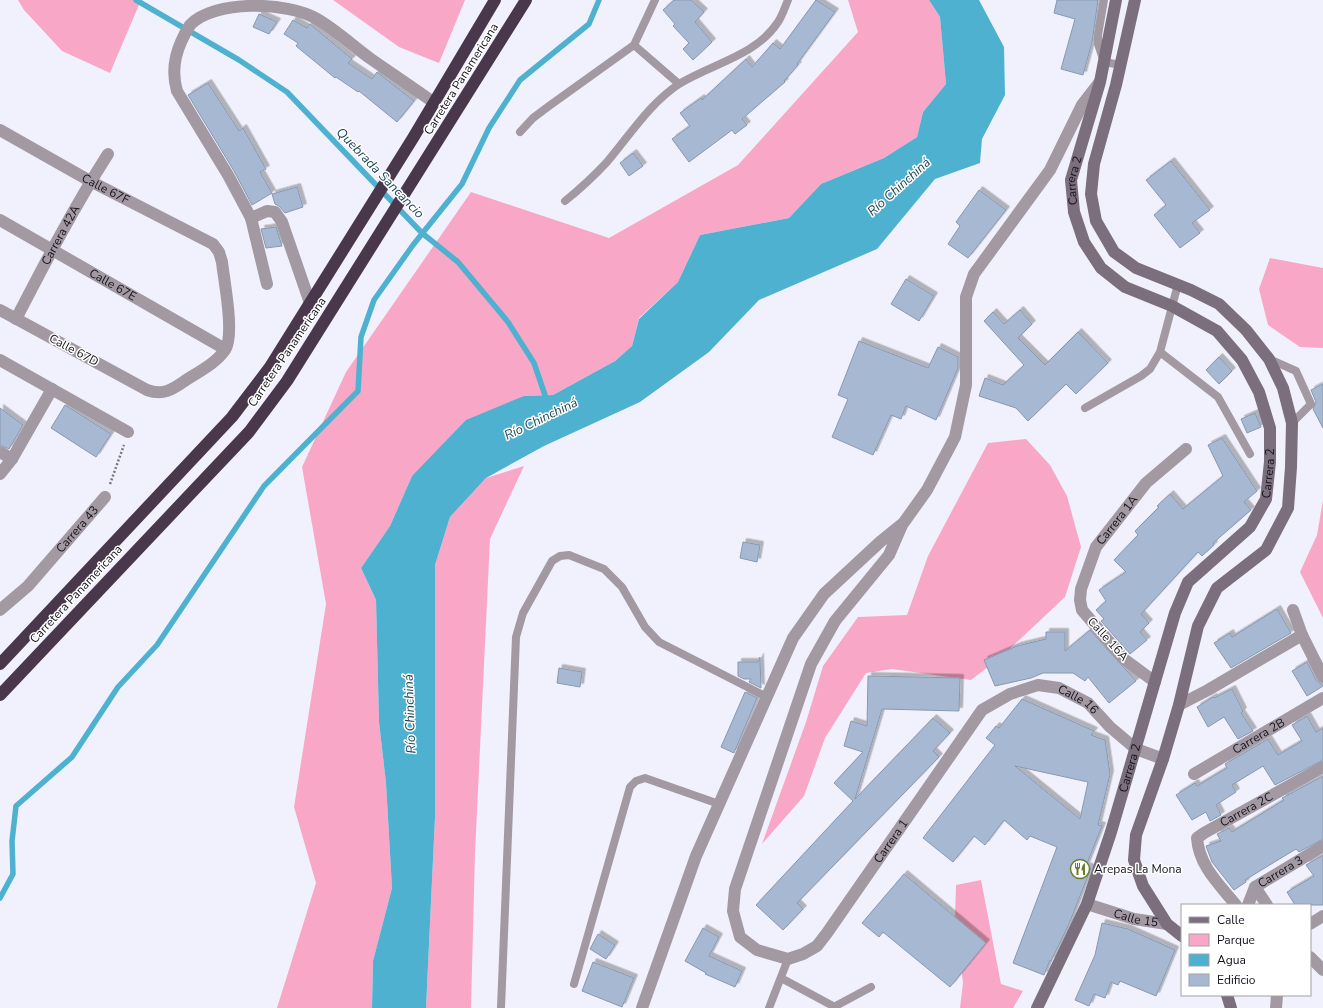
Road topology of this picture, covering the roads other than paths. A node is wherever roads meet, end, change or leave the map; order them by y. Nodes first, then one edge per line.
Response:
1 (495, 0) edge
2 (526, 0) edge
3 (655, 0) edge
4 (788, 0) edge
5 (1104, 0) edge
6 (1116, 0) edge
7 (1134, 0) edge
8 (634, 45) junction
9 (1104, 62) junction
10 (1121, 65) junction
11 (1100, 82) junction
12 (679, 84) junction
13 (433, 102) junction
14 (0, 130) edge
15 (520, 132) dead end
16 (108, 154) dead end
17 (90, 181) junction
18 (565, 202) dead end
19 (251, 218) junction
20 (0, 220) edge
21 (52, 249) junction
22 (267, 284) dead end
23 (1178, 284) junction
24 (312, 298) junction
25 (1172, 306) junction
26 (0, 310) edge
27 (16, 319) junction
28 (225, 349) junction
29 (1160, 352) junction
30 (1269, 359) junction
31 (0, 360) edge
32 (52, 389) junction
33 (1085, 408) dead end
34 (1292, 423) junction
35 (128, 432) road end
36 (1186, 449) dead end
37 (0, 452) edge
38 (1250, 454) dead end
39 (12, 459) junction
40 (0, 474) edge
41 (106, 498) road end
42 (902, 525) junction
43 (0, 610) edge
44 (1082, 610) joint
45 (1293, 610) dead end
46 (1302, 634) junction
47 (0, 664) edge
48 (1323, 678) edge
49 (1155, 682) junction
50 (0, 696) edge
51 (767, 697) junction
52 (1323, 698) edge
53 (1179, 705) junction
54 (982, 710) joint
55 (1136, 749) junction
56 (1163, 759) junction
57 (1323, 767) edge
58 (1194, 774) dead end
59 (719, 804) junction
60 (1323, 846) edge
61 (1255, 887) junction
62 (1087, 904) junction
63 (1235, 904) edge
64 (1248, 904) edge
65 (1267, 904) edge
66 (1323, 916) edge
67 (1311, 923) edge
68 (1167, 924) junction
69 (1181, 935) edge
70 (1311, 958) edge
71 (788, 959) junction
72 (1323, 970) edge
73 (781, 978) junction
74 (574, 984) dead end
75 (871, 988) dead end
76 (1227, 996) edge
77 (1277, 996) edge
78 (832, 1007) edge
79 (501, 1008) edge
80 (642, 1008) edge
81 (769, 1008) edge
82 (1037, 1008) edge
83 (1231, 1008) edge
84 (1276, 1008) edge

1 - 13 highway, Carretera Panamericana
2 - 50 highway, Carretera Panamericana
3 - 8 lane
4 - 12 lane
5 - 9 lane
6 - 9 main road, Carrera 2
7 - 10 main road, Carrera 2
8 - 12 lane
8 - 15 lane
9 - 10 lane
9 - 11 main road, Carrera 2
10 - 23 main road, Carrera 2
11 - 25 main road, Carrera 2
11 - 42 street
12 - 18 lane
13 - 19 street
13 - 24 highway, Carretera Panamericana
14 - 17 street, Calle 67F
16 - 17 street, Carrera 42A
17 - 21 street, Carrera 42A
17 - 28 street, Calle 67F
19 - 22 street
19 - 24 street
20 - 21 street, Calle 67E
21 - 27 street, Carrera 42A
21 - 28 street, Calle 67E
23 - 25 lane
23 - 30 main road, Carrera 2
24 - 47 highway, Carretera Panamericana
25 - 29 lane
25 - 49 main road, Carrera 2
26 - 27 street, Calle 67D
27 - 28 street, Calle 67D
29 - 33 lane
29 - 38 lane
30 - 34 main road, Carrera 2
30 - 34 lane
31 - 32 street
32 - 35 street
32 - 39 street
34 - 53 main road, Carrera 2
36 - 44 street, Carrera 1A
37 - 39 street
39 - 40 street
41 - 43 street, Carrera 43
42 - 51 street
42 - 71 street
44 - 49 street, Calle 16A
45 - 46 street
46 - 48 street
46 - 53 street
49 - 55 main road, Carrera 2
51 - 59 street
51 - 79 lane
52 - 58 street, Carrera 2B
53 - 56 main road, Carrera 2
54 - 55 street, Calle 16
54 - 71 street, Carrera 1
55 - 56 street, Calle 16
55 - 62 main road, Carrera 2
56 - 68 main road, Carrera 2
57 - 63 street, Carrera 2C
59 - 74 lane
59 - 80 street
60 - 61 street, Carrera 3
61 - 64 street, Carrera 3
61 - 65 street
62 - 68 street, Calle 15
62 - 82 main road, Carrera 2
66 - 67 street
68 - 69 main road, Calle 15
70 - 72 street
71 - 73 lane
73 - 78 lane
73 - 81 lane
75 - 78 lane
76 - 83 main road
77 - 84 street

